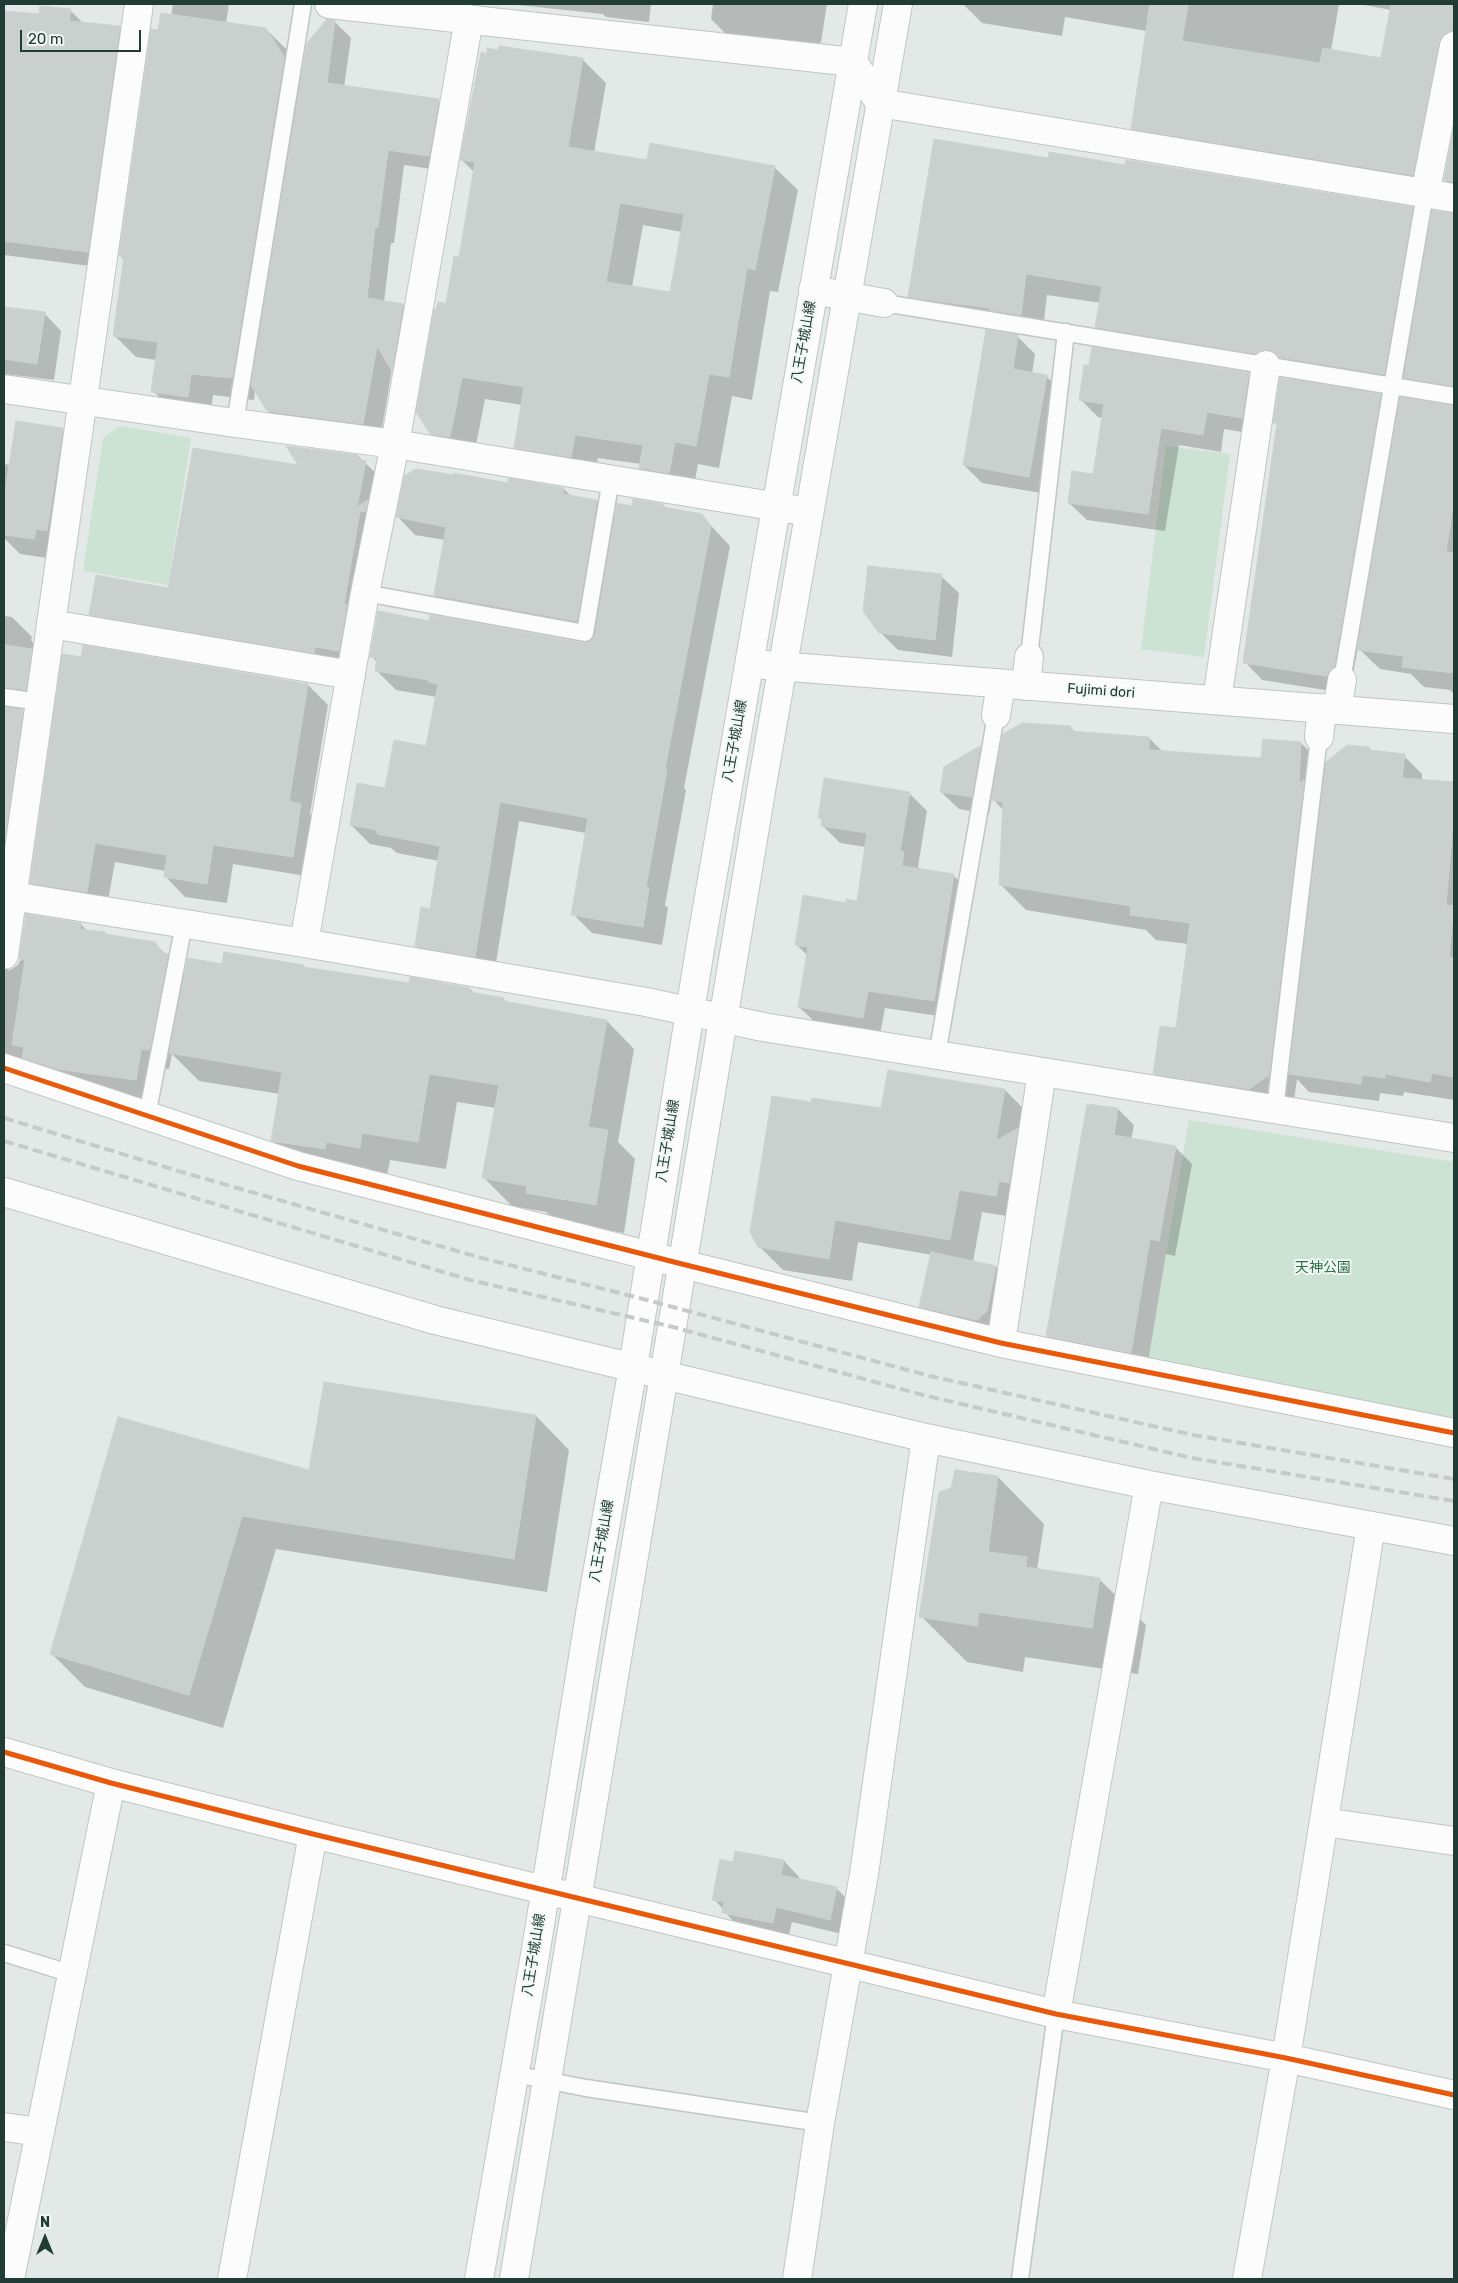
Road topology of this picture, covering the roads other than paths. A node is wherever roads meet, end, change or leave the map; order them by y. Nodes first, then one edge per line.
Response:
1 (139, 4) edge
2 (303, 4) edge
3 (329, 4) edge
4 (863, 4) edge
5 (898, 4) edge
6 (497, 13) edge
7 (468, 19) junction
8 (1454, 46) edge
9 (854, 62) junction
10 (880, 103) junction
11 (1425, 194) junction
12 (1454, 198) edge
13 (813, 290) junction
14 (845, 296) junction
15 (884, 303) joint
16 (1066, 332) junction
17 (1266, 365) junction
18 (1392, 386) junction
19 (4, 389) edge
20 (1454, 396) edge
21 (82, 401) junction
22 (235, 424) junction
23 (395, 444) junction
24 (611, 479) junction
25 (775, 507) junction
26 (809, 512) junction
27 (365, 593) junction
28 (51, 624) junction
29 (1030, 657) joint
30 (748, 664) junction
31 (782, 667) junction
32 (351, 675) junction
33 (1342, 680) joint
34 (1014, 685) junction
35 (4, 697) edge
36 (1217, 700) junction
37 (40, 702) junction
38 (1330, 709) junction
39 (996, 714) joint
40 (1454, 719) edge
41 (1319, 737) joint
42 (12, 896) junction
43 (184, 924) junction
44 (304, 943) junction
45 (4, 955) edge
46 (689, 1012) junction
47 (724, 1020) junction
48 (936, 1055) junction
49 (4, 1068) edge
50 (1042, 1072) junction
51 (1275, 1109) junction
52 (147, 1116) junction
53 (1454, 1138) edge
54 (4, 1192) edge
55 (650, 1255) junction
56 (682, 1264) junction
57 (1001, 1342) junction
58 (633, 1368) junction
59 (665, 1375) junction
60 (1454, 1432) edge
61 (926, 1438) junction
62 (1149, 1485) junction
63 (1371, 1526) junction
64 (1454, 1541) edge
65 (4, 1752) edge
66 (110, 1782) junction
67 (1324, 1822) junction
68 (313, 1834) junction
69 (1454, 1841) edge
70 (545, 1890) junction
71 (578, 1900) junction
72 (4, 1953) edge
73 (849, 1964) junction
74 (72, 1974) junction
75 (1056, 2014) junction
76 (1286, 2058) junction
77 (514, 2074) junction
78 (547, 2081) junction
79 (1454, 2095) edge
80 (820, 2123) junction
81 (4, 2126) edge
82 (40, 2132) junction
83 (10, 2279) edge
84 (232, 2279) edge
85 (479, 2279) edge
86 (514, 2279) edge
87 (798, 2279) edge
88 (1020, 2279) edge
89 (1247, 2279) edge

1 - 21 street
2 - 22 lane
3 - 7 street
4 - 9 street, 八王子城山線
5 - 10 street
6 - 7 street
6 - 9 street
7 - 23 street
8 - 11 street
9 - 10 street
9 - 13 street, 八王子城山線
10 - 11 street
10 - 14 street
11 - 12 street
11 - 18 lane
13 - 14 street
13 - 25 street, 八王子城山線
14 - 15 street
14 - 26 street
15 - 16 lane
16 - 17 lane
16 - 29 lane
17 - 18 lane
17 - 36 street
18 - 20 lane
18 - 33 lane
19 - 21 street
21 - 22 street
21 - 28 street
22 - 23 street
23 - 24 street
23 - 27 street
24 - 25 street
24 - 27 lane
25 - 26 street
25 - 30 street, 八王子城山線
26 - 31 street
27 - 32 street
28 - 32 street
28 - 37 street
29 - 34 street
30 - 31 street, Fujimi dori
30 - 46 street, 八王子城山線
31 - 34 street, Fujimi dori
31 - 47 street
32 - 44 street
33 - 38 street
34 - 36 street, Fujimi dori
34 - 39 street
35 - 37 lane
36 - 38 street, Fujimi dori
37 - 42 street
38 - 40 street, Fujimi dori
38 - 41 street
39 - 48 lane
41 - 51 lane
42 - 43 street
42 - 45 street
43 - 44 street
43 - 52 lane
44 - 46 street
46 - 47 street
46 - 55 street, 八王子城山線
47 - 48 street
47 - 56 street
48 - 50 street
49 - 52 street
50 - 51 street
50 - 57 street
51 - 53 street
52 - 55 street
54 - 58 street
55 - 56 street
55 - 58 street, 八王子城山線
56 - 57 street
56 - 59 street
57 - 60 street
58 - 59 street
58 - 70 street, 八王子城山線
59 - 61 street
59 - 71 street
61 - 62 street
61 - 73 street
62 - 63 street
62 - 75 street
63 - 64 street
63 - 67 street
65 - 66 street
66 - 68 street
66 - 74 street
67 - 69 street
67 - 76 street
68 - 70 street
68 - 84 street
70 - 71 street
70 - 77 street, 八王子城山線
71 - 73 street
71 - 78 street
72 - 74 lane
73 - 75 street
73 - 80 street
74 - 82 street
75 - 76 street
75 - 88 lane
76 - 79 street
76 - 89 street
77 - 78 lane
77 - 85 street, 八王子城山線
78 - 80 lane
78 - 86 street
80 - 87 street
81 - 82 street
82 - 83 street

